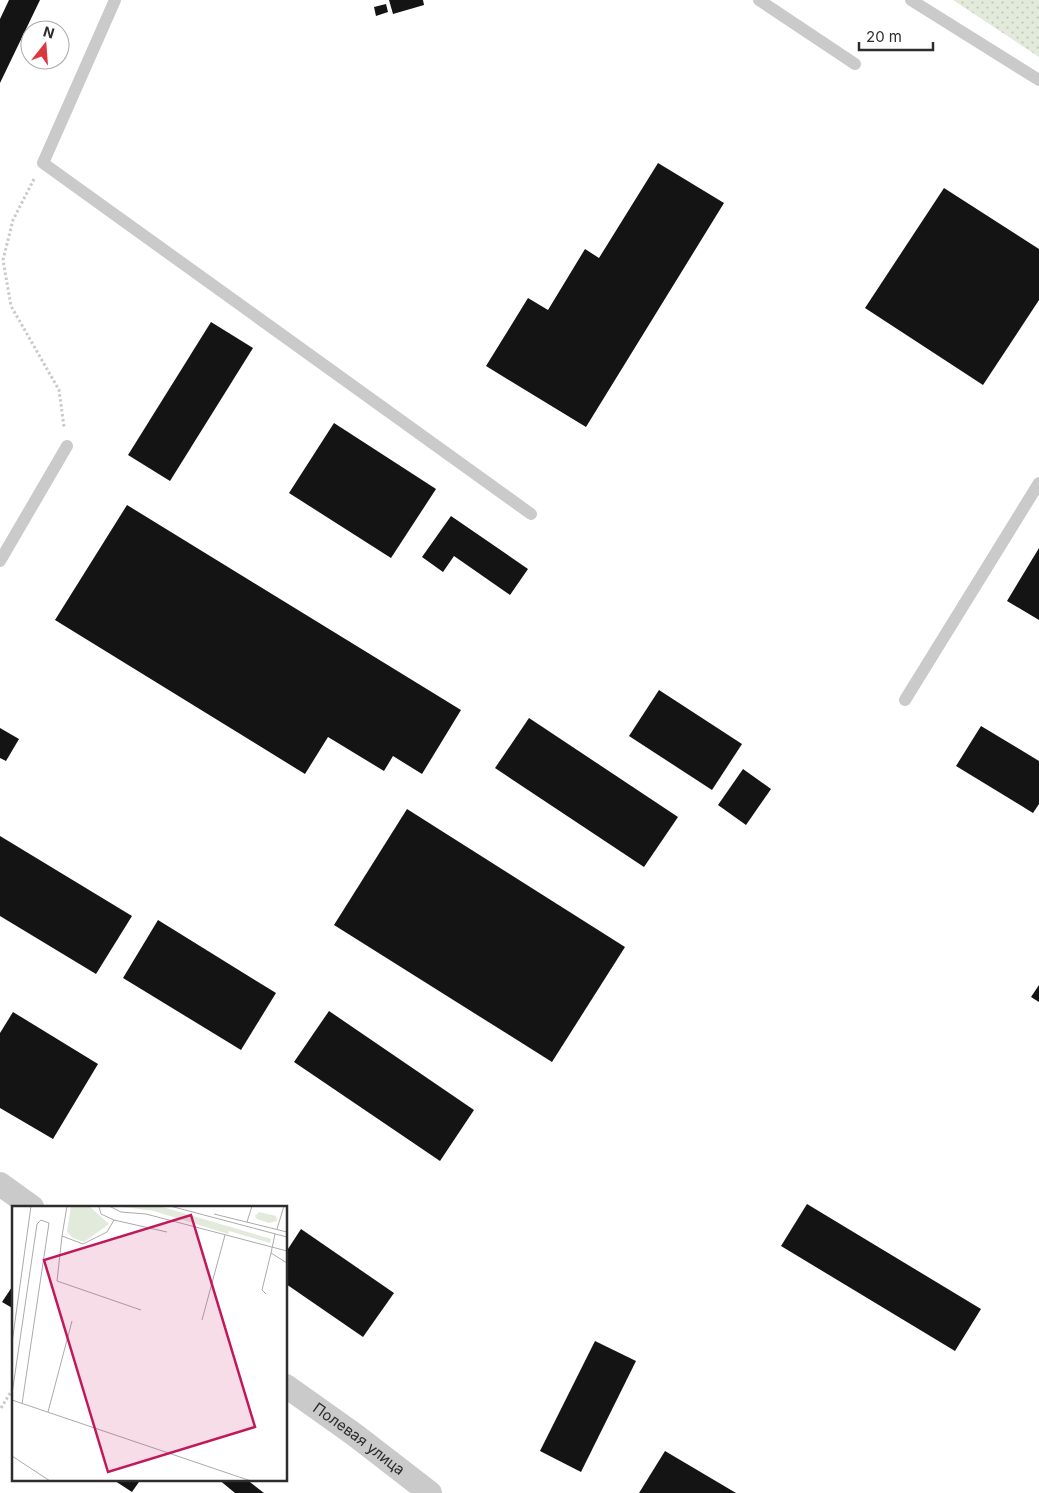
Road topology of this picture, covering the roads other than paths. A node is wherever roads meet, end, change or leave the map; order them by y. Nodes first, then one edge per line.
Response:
1 (115, 0) edge
2 (759, 0) edge
3 (911, 0) edge
4 (855, 64) dead end
5 (1039, 80) edge
6 (67, 446) road end
7 (1039, 483) edge
8 (531, 514) dead end
9 (0, 561) edge
10 (905, 700) dead end
11 (0, 1184) edge
12 (31, 1206) edge
13 (288, 1387) edge
14 (430, 1493) edge

1 - 8 lane
2 - 4 lane
3 - 5 lane
6 - 9 lane
7 - 10 lane
11 - 12 street
13 - 14 street, Полевая улица

